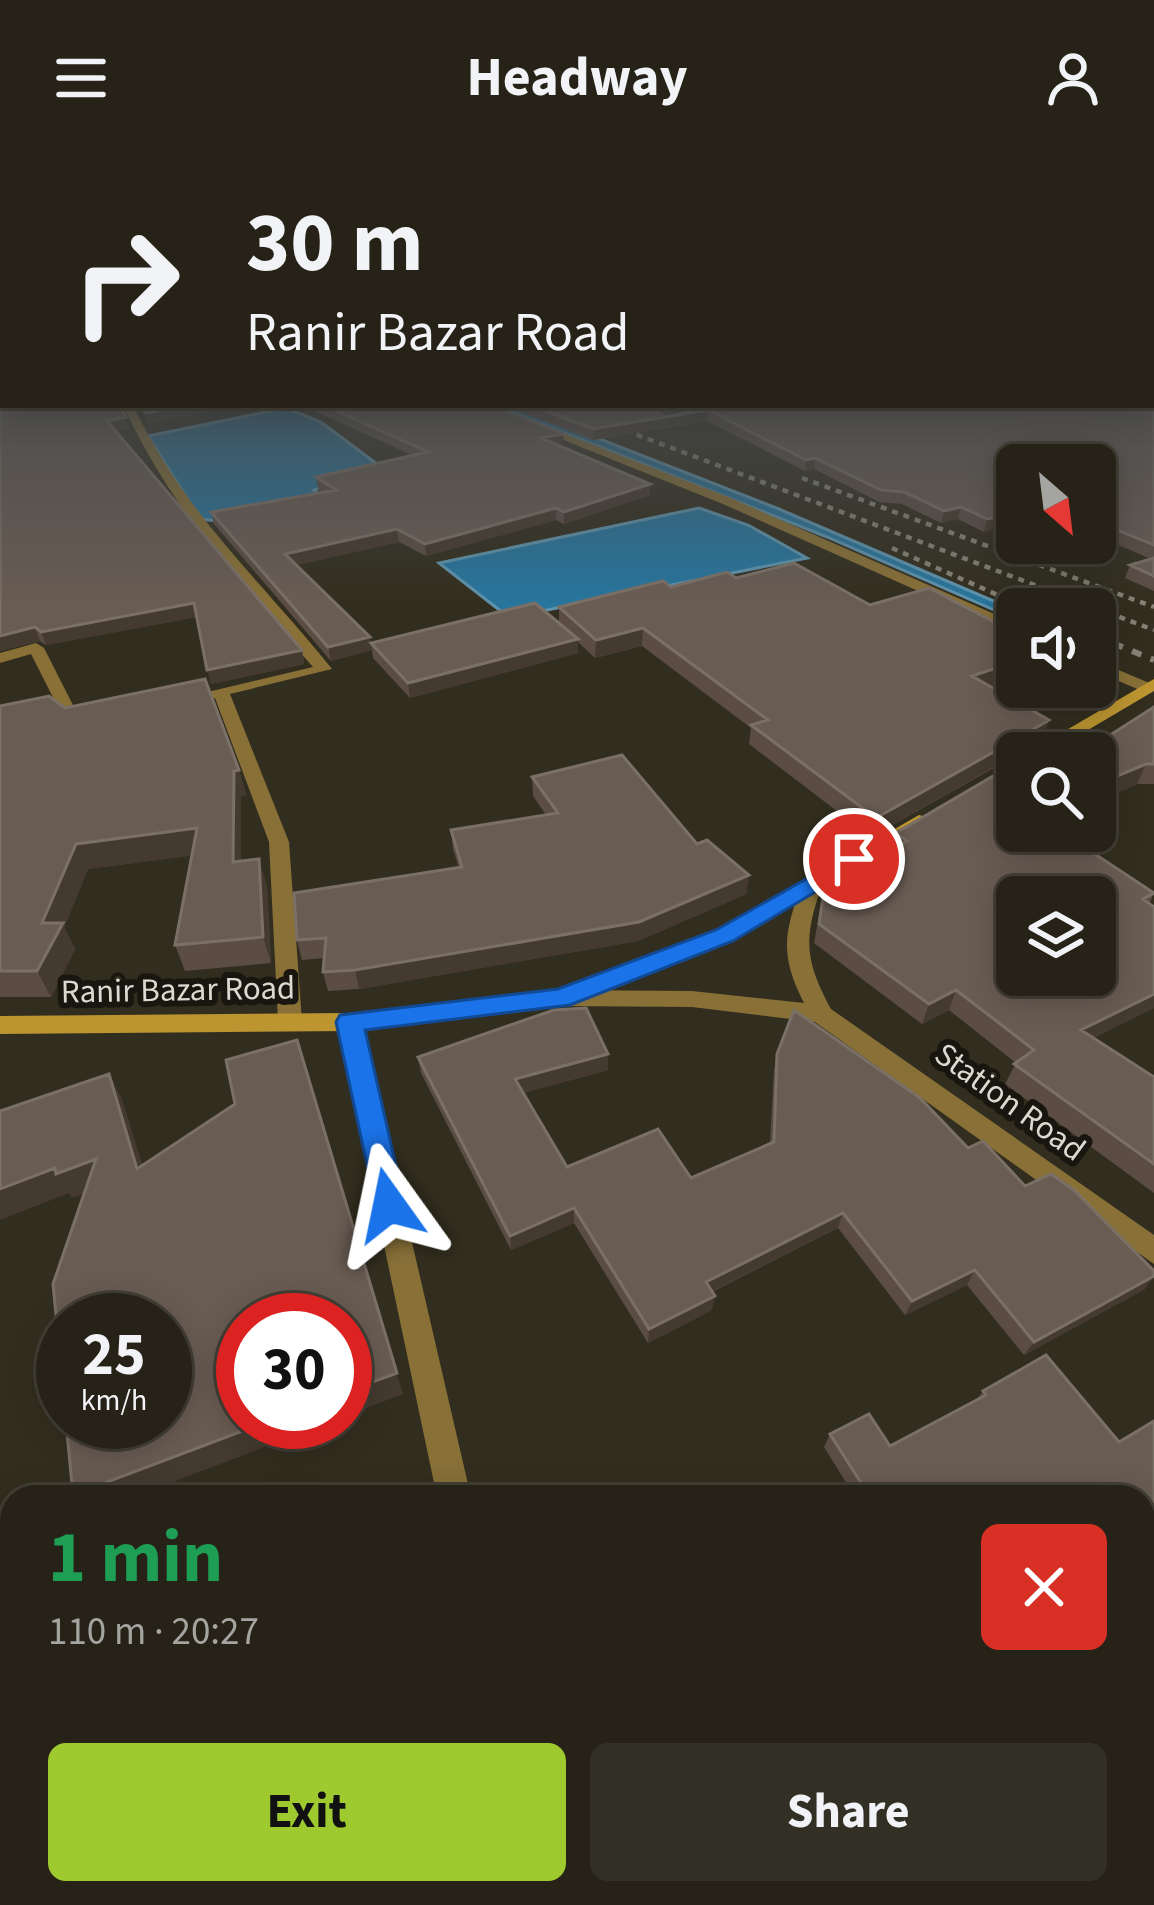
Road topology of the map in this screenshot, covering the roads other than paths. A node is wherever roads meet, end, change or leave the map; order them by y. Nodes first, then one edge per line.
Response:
1 (143, 441) edge
2 (571, 441) edge
3 (996, 621) edge
4 (0, 658) edge
5 (1116, 673) edge
6 (1151, 686) edge
7 (221, 692) junction
8 (158, 705) edge
9 (116, 714) edge
10 (1072, 732) edge
11 (935, 812) edge
12 (813, 882) junction
13 (561, 998) junction
14 (822, 1015) junction
15 (290, 1021) junction
16 (349, 1022) junction
17 (0, 1025) edge
18 (1154, 1251) edge
19 (451, 1485) edge

1 - 7 street
2 - 3 street
4 - 9 street
5 - 6 street
6 - 10 main road
7 - 8 street
7 - 15 street
11 - 12 main road, Ranir Bazar Road
12 - 13 main road, Ranir Bazar Road
12 - 14 street, Station Road
13 - 14 street, Station Road
13 - 16 main road, Ranir Bazar Road
14 - 18 street, Station Road
15 - 16 main road, Ranir Bazar Road
15 - 17 main road, Ranir Bazar Road
16 - 19 street

